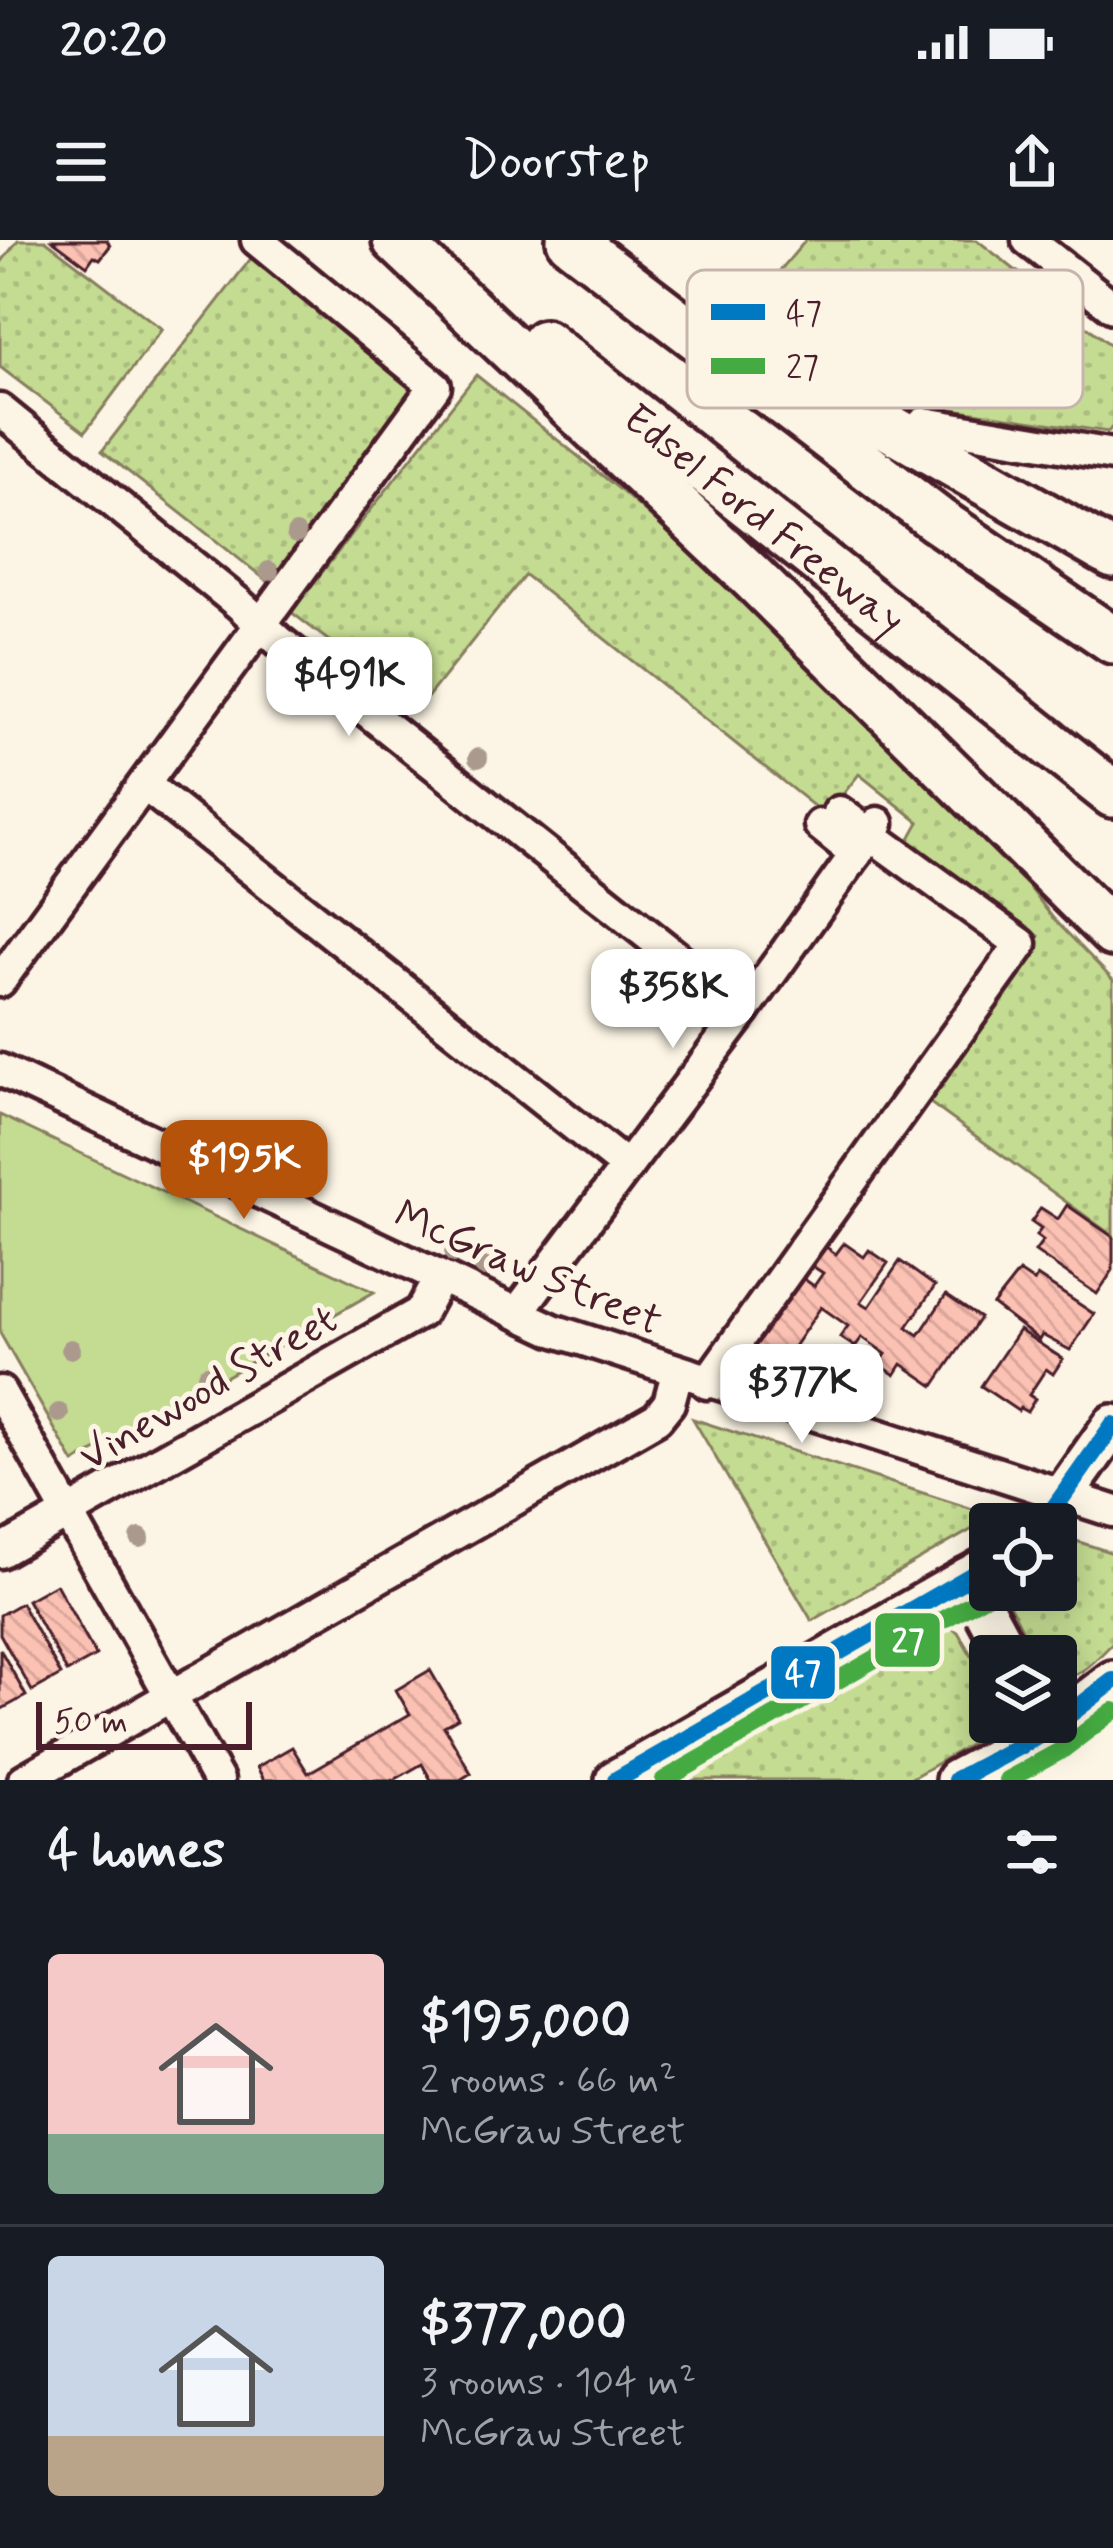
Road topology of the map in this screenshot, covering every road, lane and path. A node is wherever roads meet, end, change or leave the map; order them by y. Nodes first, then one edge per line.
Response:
1 (257, 240) edge
2 (396, 240) edge
3 (415, 240) edge
4 (569, 240) edge
5 (1028, 240) edge
6 (1066, 270) edge
7 (1083, 284) edge
8 (1113, 308) edge
9 (663, 314) junction
10 (687, 326) edge
11 (687, 332) edge
12 (788, 408) edge
13 (856, 408) edge
14 (0, 410) edge
15 (924, 423) dead end
16 (1113, 455) edge
17 (1113, 555) edge
18 (262, 627) junction
19 (1113, 640) edge
20 (145, 785) junction
21 (1113, 794) edge
22 (829, 818) dead end
23 (868, 837) junction
24 (1113, 933) edge
25 (0, 982) edge
26 (744, 1011) junction
27 (0, 1070) edge
28 (627, 1167) junction
29 (440, 1277) junction
30 (518, 1313) junction
31 (676, 1373) junction
32 (706, 1383) junction
33 (0, 1392) edge
34 (1113, 1425) edge
35 (1036, 1503) edge
36 (1056, 1503) edge
37 (1077, 1510) edge
38 (1113, 1511) edge
39 (69, 1513) junction
40 (0, 1552) edge
41 (969, 1578) edge
42 (1113, 1681) edge
43 (171, 1698) junction
44 (1077, 1706) edge
45 (1018, 1743) edge
46 (24, 1780) edge
47 (218, 1780) edge
48 (616, 1780) edge
49 (956, 1780) edge

1 - 18 street
2 - 24 highway
3 - 21 highway, Edsel Ford Freeway
4 - 9 highway
5 - 6 street
7 - 8 street
9 - 10 highway
9 - 11 highway
12 - 19 highway
13 - 17 highway
14 - 18 street
15 - 16 street
18 - 20 street
18 - 26 street
20 - 25 street
20 - 28 street
22 - 23 street
23 - 26 street
23 - 32 street
26 - 28 street
27 - 29 street, McGraw Street
28 - 30 street
29 - 30 street, McGraw Street
29 - 39 street, Vinewood Street
30 - 31 street, McGraw Street
31 - 32 street, McGraw Street
31 - 43 street
32 - 35 street, McGraw Street
33 - 39 street
34 - 36 main road
37 - 38 street, McGraw Street
39 - 40 street, Vinewood Street
39 - 43 street
41 - 48 main road
42 - 44 main road
43 - 46 street
43 - 47 street
45 - 49 main road

